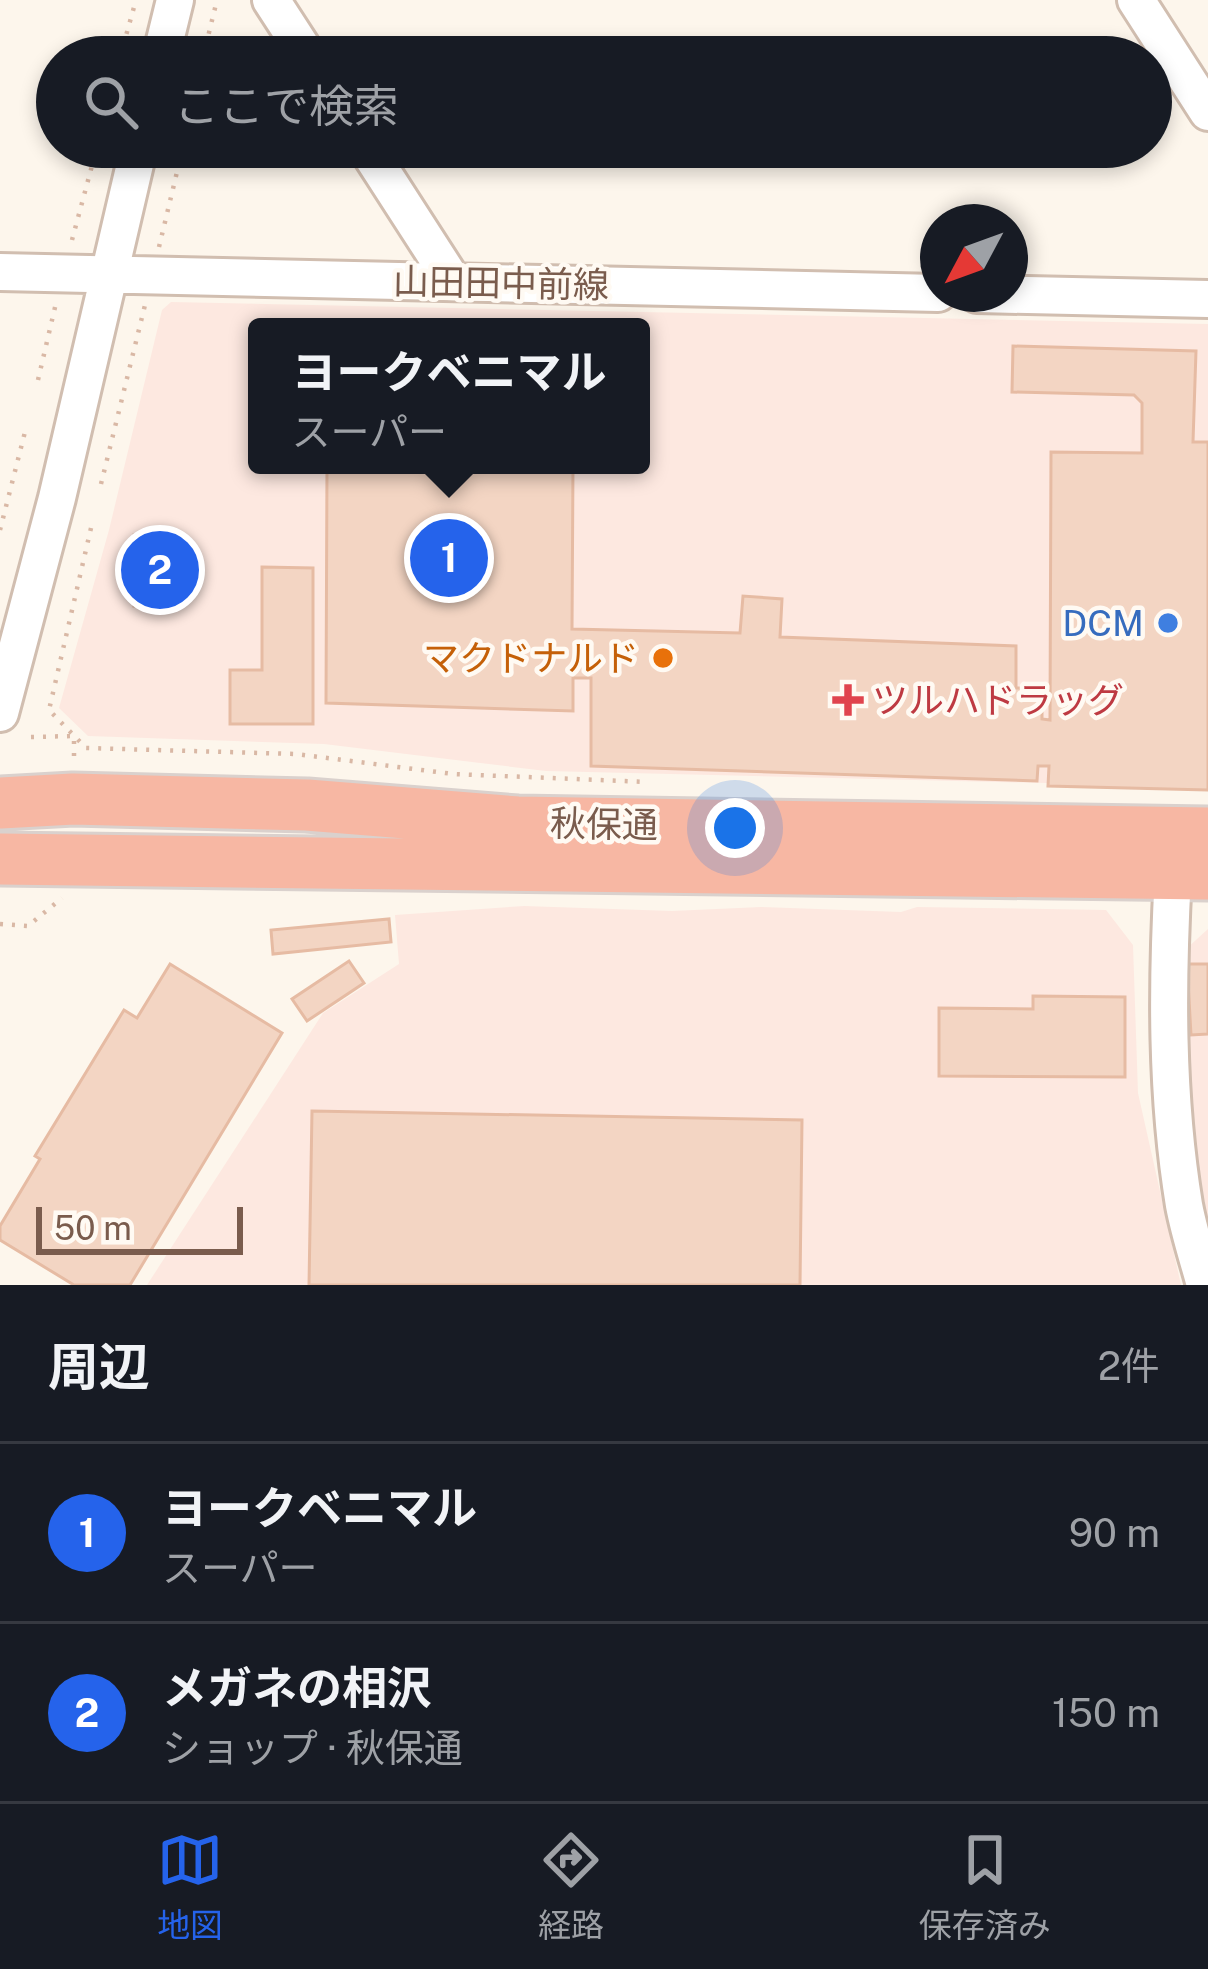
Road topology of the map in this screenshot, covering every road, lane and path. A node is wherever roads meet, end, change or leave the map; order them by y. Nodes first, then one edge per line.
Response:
1 (136, 0) edge
2 (175, 0) edge
3 (217, 0) edge
4 (271, 0) edge
5 (1136, 0) edge
6 (127, 36) edge
7 (166, 36) edge
8 (208, 36) edge
9 (294, 36) edge
10 (1159, 36) edge
11 (1172, 56) edge
12 (1208, 112) edge
13 (91, 168) edge
14 (135, 168) edge
15 (178, 168) edge
16 (380, 168) edge
17 (156, 259) dead end
18 (0, 272) edge
19 (109, 273) junction
20 (63, 274) junction
21 (453, 282) junction
22 (149, 288) dead end
23 (920, 293) edge
24 (1028, 295) edge
25 (1208, 299) edge
26 (38, 380) dead end
27 (26, 428) dead end
28 (101, 484) dead end
29 (91, 528) dead end
30 (0, 530) edge
31 (0, 713) edge
32 (74, 736) junction
33 (31, 737) dead end
34 (657, 782) dead end
35 (0, 802) edge
36 (1208, 833) edge
37 (0, 859) edge
38 (1191, 874) edge
39 (71, 896) dead end
40 (0, 924) edge
41 (1205, 1285) edge

1 - 6 path
2 - 7 street
3 - 8 path
4 - 9 street
5 - 10 street
11 - 12 street
13 - 20 path
14 - 19 street
15 - 17 path
16 - 21 street
18 - 20 street, 山田田中前線
19 - 20 street, 山田田中前線
19 - 21 street, 山田田中前線
19 - 31 street
20 - 26 path
21 - 23 street, 山田田中前線
22 - 28 path
24 - 25 street
27 - 30 path
29 - 32 path
32 - 33 path
32 - 34 path
35 - 36 highway, 秋保通
37 - 38 highway, 秋保通
38 - 41 street
39 - 40 path

